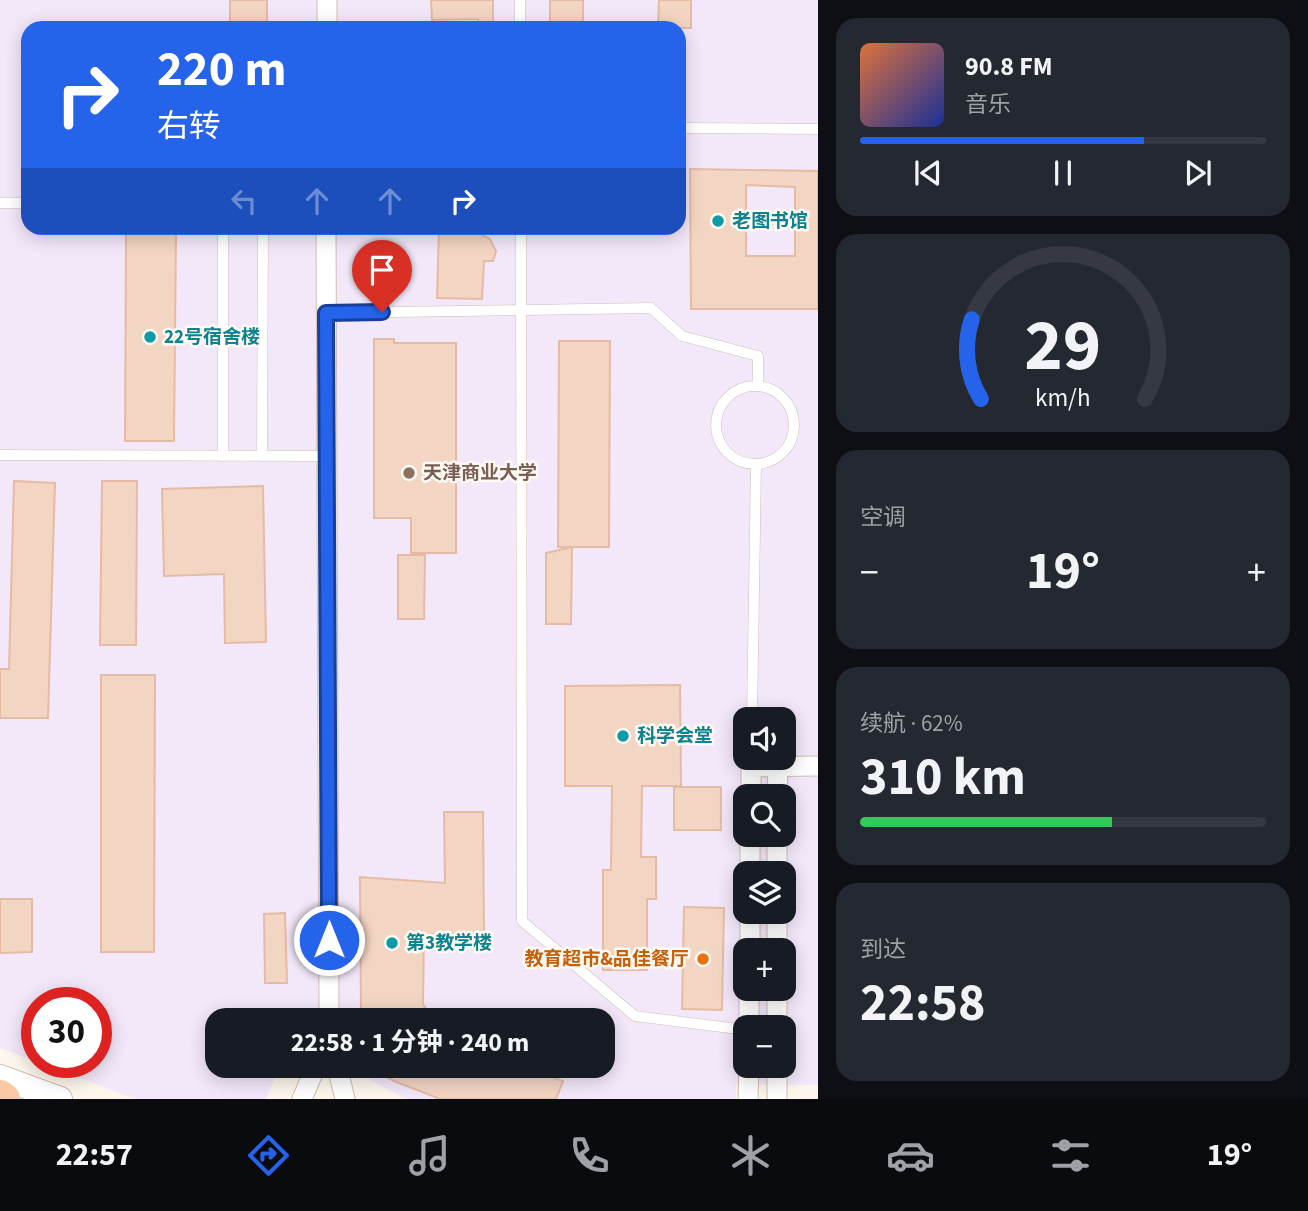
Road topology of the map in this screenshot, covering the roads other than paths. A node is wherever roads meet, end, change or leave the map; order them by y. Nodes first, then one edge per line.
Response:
1 (327, 0) edge
2 (520, 0) edge
3 (327, 21) edge
4 (520, 21) edge
5 (686, 128) edge
6 (818, 129) edge
7 (21, 203) edge
8 (0, 204) edge
9 (223, 235) edge
10 (262, 235) edge
11 (327, 235) edge
12 (521, 235) edge
13 (521, 310) junction
14 (326, 313) junction
15 (758, 386) junction
16 (0, 455) edge
17 (223, 456) junction
18 (262, 456) junction
19 (326, 456) junction
20 (756, 464) junction
21 (752, 707) edge
22 (796, 766) edge
23 (818, 766) edge
24 (329, 1008) edge
25 (733, 1027) edge
26 (0, 1077) edge
27 (311, 1078) edge
28 (340, 1078) edge
29 (749, 1078) edge
30 (777, 1078) edge
31 (60, 1099) edge
32 (302, 1099) edge
33 (345, 1099) edge
34 (748, 1099) edge
35 (777, 1099) edge

1 - 3 street
2 - 4 lane
5 - 6 lane
7 - 8 lane
9 - 17 lane
10 - 18 lane
11 - 14 street
12 - 13 lane
13 - 14 lane
13 - 15 lane
13 - 25 lane
14 - 19 street
15 - 20 lane
15 - 20 lane
16 - 17 lane
17 - 18 lane
18 - 19 lane
19 - 24 street
20 - 21 lane
22 - 23 street
26 - 31 street
27 - 32 street
28 - 33 street
29 - 34 street
30 - 35 street

